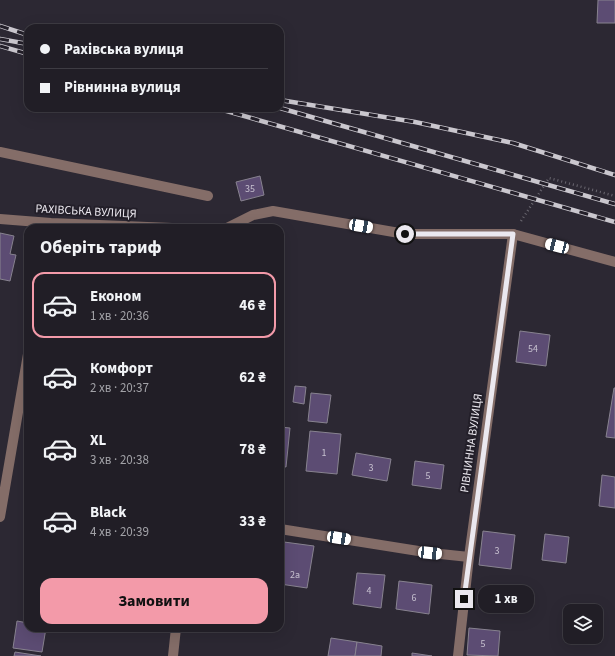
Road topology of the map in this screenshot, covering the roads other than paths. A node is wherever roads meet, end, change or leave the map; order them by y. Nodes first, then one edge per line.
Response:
1 (0, 152) edge
2 (208, 196) dead end
3 (0, 219) edge
4 (36, 224) edge
5 (236, 224) edge
6 (513, 234) junction
7 (615, 262) edge
8 (24, 377) edge
9 (0, 516) edge
10 (284, 530) edge
11 (469, 557) junction
12 (176, 632) edge
13 (173, 656) edge
14 (458, 656) edge

1 - 2 street
3 - 4 street, РАХІВСЬКА ВУЛИЦЯ
5 - 6 street
6 - 7 street
6 - 11 street, РІВНИННА ВУЛИЦЯ
8 - 9 street
10 - 11 street
11 - 14 street, РІВНИННА ВУЛИЦЯ
12 - 13 street

